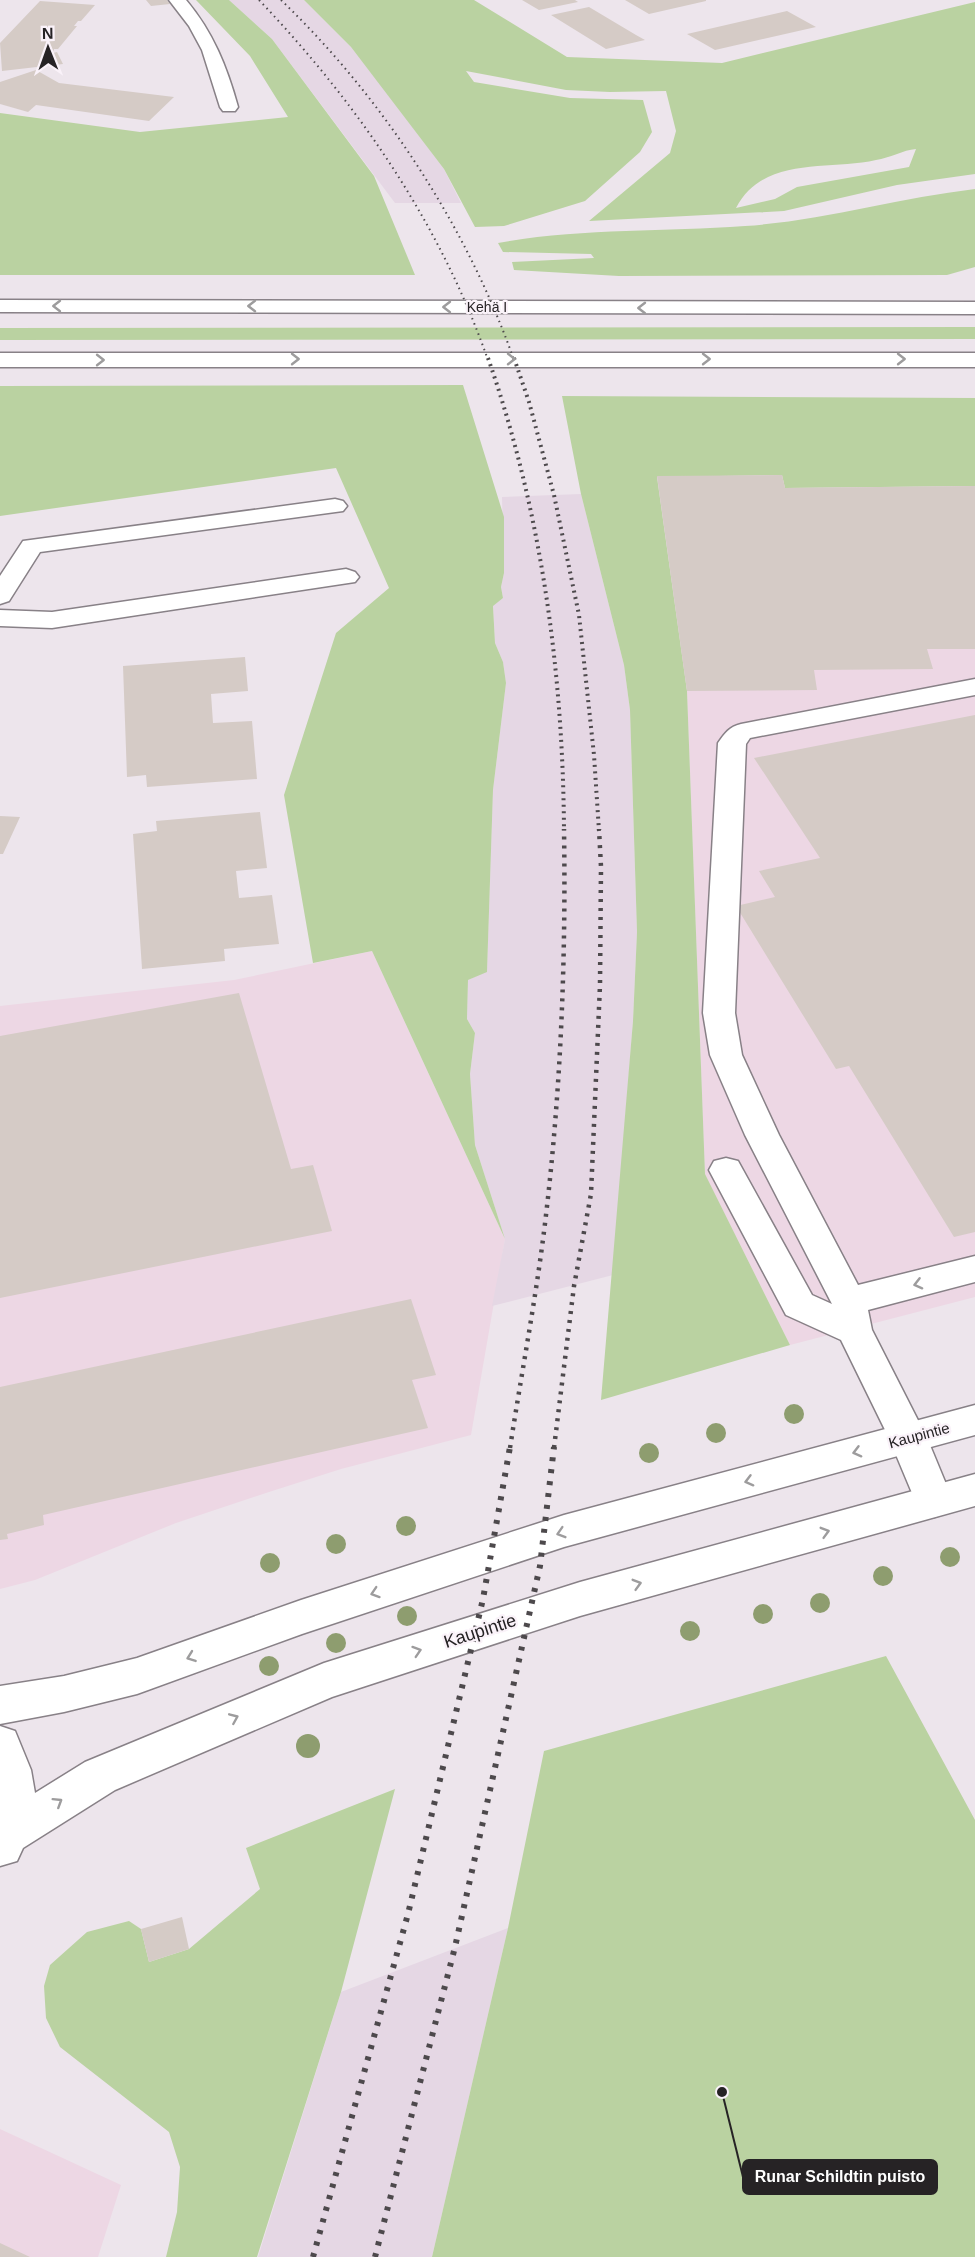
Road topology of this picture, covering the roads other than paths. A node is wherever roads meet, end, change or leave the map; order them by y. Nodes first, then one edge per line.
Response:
1 (177, 0) edge
2 (229, 107) dead end
3 (940, 288) dead end
4 (0, 306) edge
5 (700, 308) junction
6 (975, 308) edge
7 (0, 360) edge
8 (975, 360) edge
9 (335, 506) dead end
10 (346, 578) dead end
11 (0, 596) edge
12 (0, 618) edge
13 (975, 687) edge
14 (726, 1170) dead end
15 (975, 1269) edge
16 (852, 1316) junction
17 (975, 1420) edge
18 (908, 1438) junction
19 (975, 1490) edge
20 (934, 1501) junction
21 (0, 1705) edge
22 (0, 1745) edge
23 (4, 1841) edge

1 - 2 main road
3 - 5 main road
5 -> 4 main road, Kehä I
5 - 6 main road, Kehä I
7 -> 8 main road
9 - 11 main road
10 - 12 main road
13 - 16 main road
14 - 16 main road
15 -> 16 main road
16 - 18 main road
17 - 18 main road, Kaupintie
18 - 20 main road
18 -> 21 main road, Kaupintie
19 - 20 main road, Kaupintie
23 -> 20 main road, Kaupintie
22 - 23 main road

